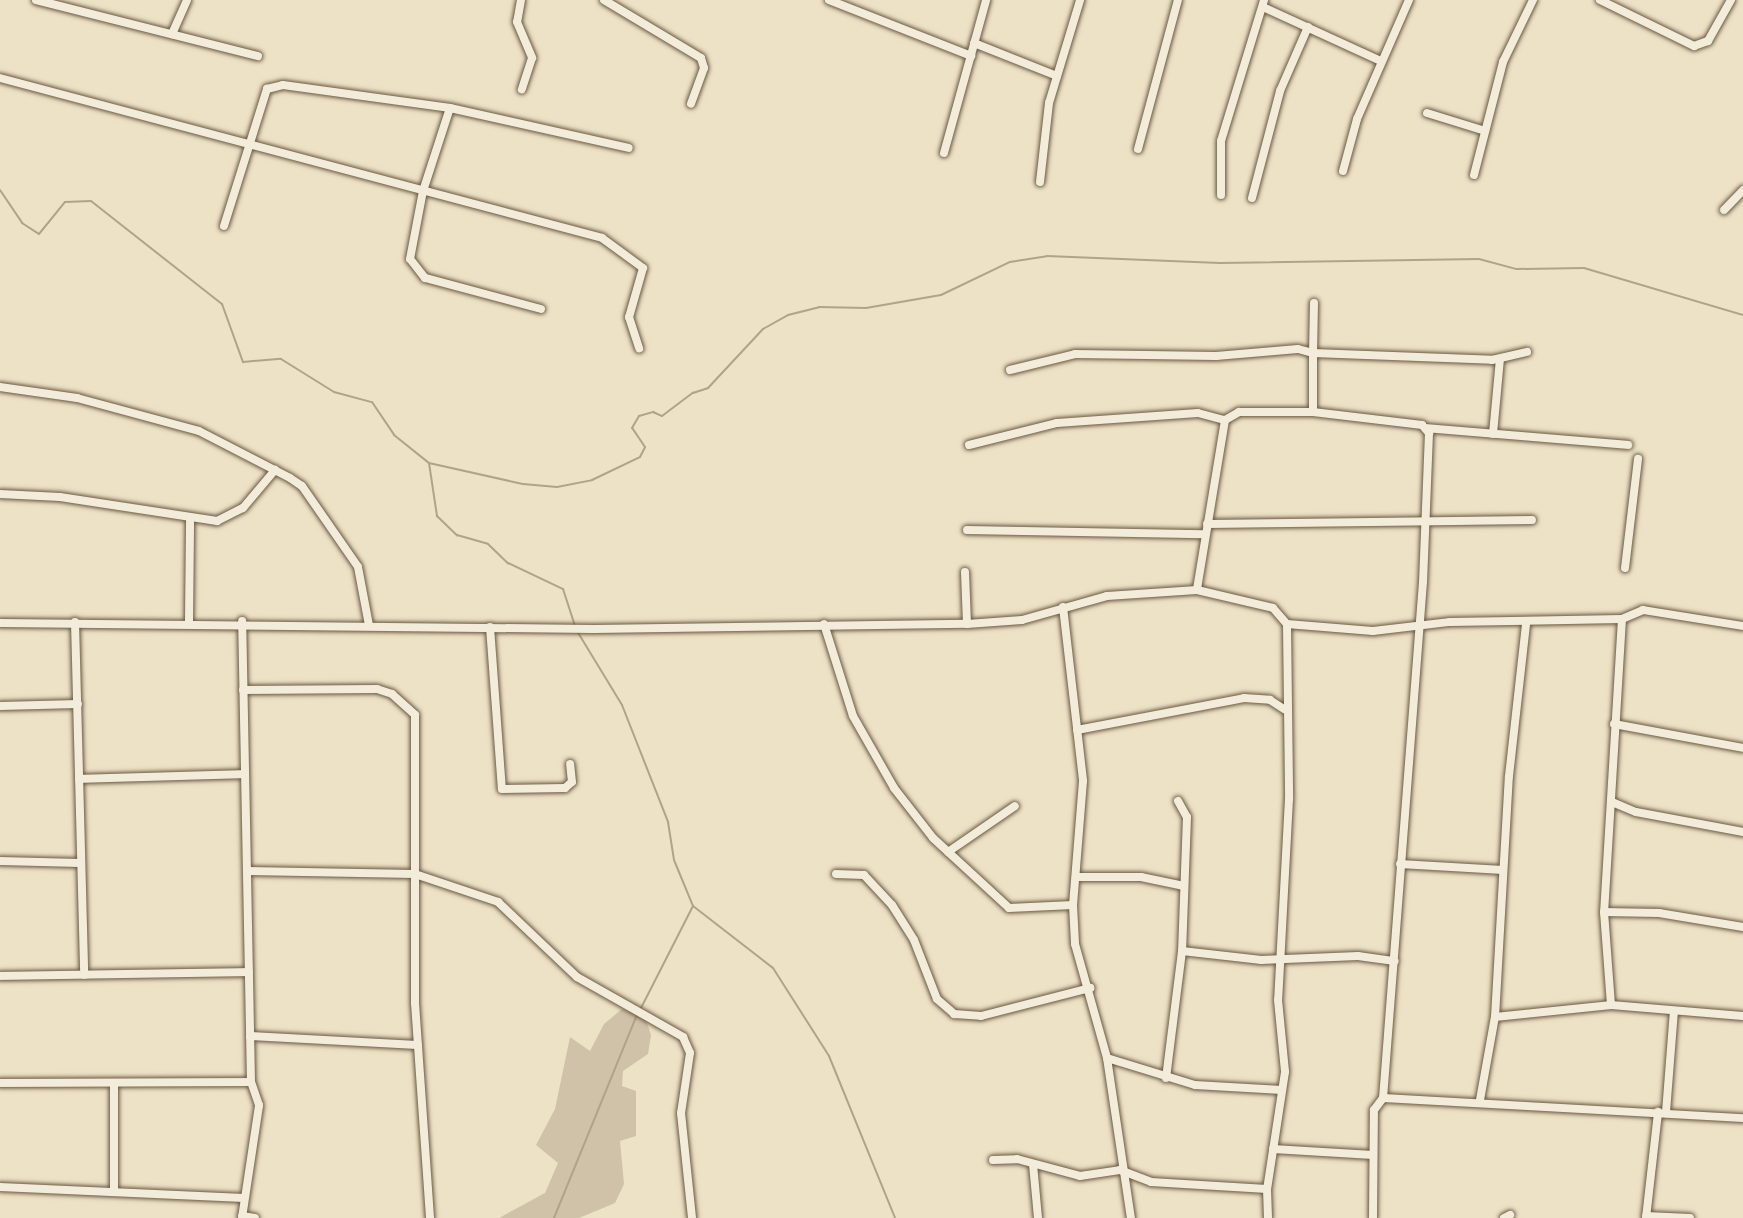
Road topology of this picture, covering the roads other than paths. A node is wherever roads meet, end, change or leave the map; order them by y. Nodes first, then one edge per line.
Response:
1 (36, 0) edge
2 (187, 0) edge
3 (521, 0) edge
4 (604, 0) edge
5 (829, 0) edge
6 (986, 0) edge
7 (1080, 0) edge
8 (1178, 0) edge
9 (1409, 0) edge
10 (1533, 0) edge
11 (1731, 0) edge
12 (1605, 1) edge
13 (55, 3) edge
14 (1264, 3) edge
15 (1308, 27) junction
16 (172, 34) junction
17 (974, 43) junction
18 (258, 56) dead end
19 (971, 56) junction
20 (1381, 60) junction
21 (1057, 75) junction
22 (0, 78) edge
23 (522, 89) dead end
24 (691, 104) dead end
25 (450, 108) junction
26 (1427, 113) dead end
27 (1485, 131) junction
28 (247, 144) junction
29 (629, 148) dead end
30 (1138, 149) dead end
31 (944, 153) dead end
32 (1343, 171) dead end
33 (1474, 175) dead end
34 (1040, 182) dead end
35 (1743, 190) edge
36 (423, 191) junction
37 (1221, 195) dead end
38 (1252, 198) dead end
39 (1724, 210) dead end
40 (224, 226) dead end
41 (1314, 303) dead end
42 (541, 309) dead end
43 (639, 348) dead end
44 (1527, 352) dead end
45 (1313, 353) junction
46 (1500, 359) junction
47 (1010, 370) dead end
48 (0, 387) edge
49 (1313, 412) junction
50 (1225, 420) junction
51 (1426, 428) junction
52 (1494, 434) junction
53 (969, 445) dead end
54 (1628, 445) dead end
55 (1638, 459) dead end
56 (275, 470) junction
57 (0, 494) edge
58 (190, 519) junction
59 (1532, 520) dead end
60 (1207, 524) junction
61 (1426, 524) junction
62 (967, 530) dead end
63 (1204, 534) junction
64 (1625, 568) dead end
65 (965, 572) dead end
66 (1197, 590) junction
67 (1063, 607) junction
68 (1622, 619) junction
69 (242, 621) junction
70 (75, 622) junction
71 (189, 622) junction
72 (0, 623) edge
73 (824, 624) junction
74 (967, 624) junction
75 (1287, 624) junction
76 (1526, 624) junction
77 (369, 625) junction
78 (1743, 626) edge
79 (490, 627) junction
80 (1419, 628) junction
81 (243, 690) junction
82 (78, 704) junction
83 (0, 706) edge
84 (1284, 709) junction
85 (1614, 724) junction
86 (1077, 730) junction
87 (1743, 748) edge
88 (570, 764) dead end
89 (244, 774) junction
90 (79, 779) junction
91 (1178, 801) dead end
92 (1612, 802) junction
93 (1015, 806) dead end
94 (1743, 832) edge
95 (948, 852) junction
96 (0, 861) edge
97 (80, 863) junction
98 (1400, 864) junction
99 (1503, 870) junction
100 (248, 871) junction
101 (416, 874) junction
102 (836, 874) dead end
103 (1076, 877) junction
104 (1184, 886) junction
105 (1073, 905) junction
106 (1604, 912) junction
107 (1743, 927) edge
108 (1182, 951) junction
109 (1281, 958) junction
110 (1395, 961) junction
111 (249, 972) junction
112 (84, 975) junction
113 (0, 976) edge
114 (1090, 988) junction
115 (1611, 1005) junction
116 (1674, 1011) junction
117 (1743, 1016) edge
118 (1495, 1017) junction
119 (250, 1036) junction
120 (418, 1045) junction
121 (1107, 1058) junction
122 (1166, 1078) junction
123 (251, 1082) junction
124 (0, 1083) edge
125 (114, 1085) junction
126 (1282, 1090) junction
127 (1383, 1098) junction
128 (1480, 1100) junction
129 (1662, 1112) junction
130 (1743, 1118) edge
131 (1273, 1149) junction
132 (1373, 1155) junction
133 (993, 1160) dead end
134 (1033, 1164) junction
135 (1127, 1172) junction
136 (0, 1187) edge
137 (1267, 1189) junction
138 (114, 1192) junction
139 (244, 1197) junction
140 (242, 1217) edge
141 (1646, 1217) edge
142 (255, 1218) edge
143 (430, 1218) edge
144 (692, 1218) edge
145 (1038, 1218) edge
146 (1131, 1218) edge
147 (1268, 1218) edge
148 (1373, 1218) edge
149 (1690, 1218) edge

1 - 13 street
2 - 16 street
3 - 23 street
4 - 24 street
5 - 19 street
6 - 17 street
7 - 21 street
8 - 30 street
9 - 20 street
10 - 27 street
11 - 12 street
13 - 16 street
14 - 15 street
14 - 37 street
15 - 20 street
15 - 38 street
16 - 18 street
17 - 19 street
17 - 21 street
19 - 31 street
20 - 32 street
21 - 34 street
22 - 28 street
25 - 28 street
25 - 29 street
25 - 36 street
26 - 27 street
27 - 33 street
28 - 36 street
28 - 40 street
35 - 39 street
36 - 42 street
36 - 43 street
41 - 45 street
44 - 46 street
45 - 46 street
45 - 47 street
45 - 49 street
46 - 52 street
48 - 56 street
49 - 50 street
49 - 51 street
50 - 53 street
50 - 60 street
51 - 52 street
51 - 61 street
52 - 54 street
55 - 64 street
56 - 58 street
56 - 77 street
57 - 58 street
58 - 71 street
59 - 61 street
60 - 61 street
60 - 63 street
61 - 80 street
62 - 63 street
63 - 66 street
65 - 74 street
66 - 67 street
66 - 75 street
67 - 74 street
67 - 86 street
68 - 76 street
68 - 78 street
68 - 85 street
69 - 71 street
69 - 77 street
69 - 81 street
70 - 71 street
70 - 72 street
70 - 82 street
73 - 74 street
73 - 79 street
73 - 95 street
75 - 80 street
75 - 84 street
76 - 80 street
76 - 99 street
77 - 79 street
79 - 88 street
80 - 98 street
81 - 89 street
81 - 101 street
82 - 83 street
82 - 90 street
84 - 86 street
84 - 109 street
85 - 87 street
85 - 92 street
86 - 103 street
89 - 90 street
89 - 100 street
90 - 97 street
91 - 104 street
92 - 94 street
92 - 106 street
93 - 95 street
95 - 105 street
96 - 97 street
97 - 112 street
98 - 99 street
98 - 110 street
99 - 118 street
100 - 101 street
100 - 111 street
101 - 120 street
101 - 144 street
102 - 114 street
103 - 104 street
103 - 105 street
104 - 108 street
105 - 114 street
106 - 107 street
106 - 115 street
108 - 109 street
108 - 122 street
109 - 110 street
109 - 126 street
110 - 127 street
111 - 112 street
111 - 119 street
112 - 113 street
114 - 121 street
115 - 116 street
115 - 118 street
116 - 117 street
116 - 129 street
118 - 128 street
119 - 120 street
119 - 123 street
120 - 143 street
121 - 122 street
121 - 135 street
122 - 126 street
123 - 125 street
123 - 139 street
124 - 125 street
125 - 138 street
126 - 131 street
127 - 128 street
127 - 132 street
128 - 129 street
129 - 130 street
129 - 141 street
131 - 132 street
131 - 137 street
132 - 148 street
133 - 134 street
134 - 135 street
134 - 145 street
135 - 137 street
135 - 146 street
136 - 138 street
137 - 147 street
138 - 139 street
139 - 140 street
140 - 142 street
141 - 149 street

